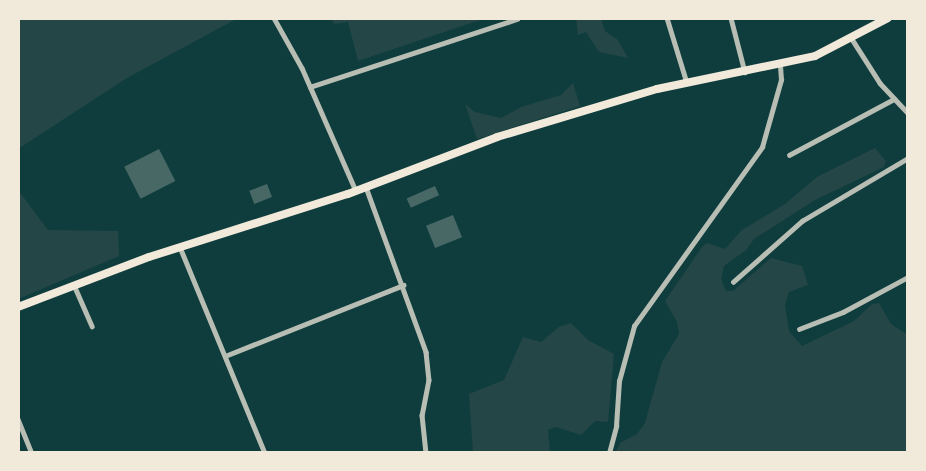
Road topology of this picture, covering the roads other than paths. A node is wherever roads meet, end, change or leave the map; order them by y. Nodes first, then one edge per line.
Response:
1 (274, 18) edge
2 (667, 18) edge
3 (730, 18) edge
4 (888, 18) edge
5 (517, 19) edge
6 (852, 39) junction
7 (780, 65) junction
8 (745, 72) junction
9 (687, 83) junction
10 (310, 87) junction
11 (894, 99) junction
12 (908, 113) edge
13 (789, 155) dead end
14 (908, 158) edge
15 (366, 187) junction
16 (356, 191) junction
17 (180, 247) junction
18 (908, 277) edge
19 (733, 282) dead end
20 (74, 285) junction
21 (404, 285) junction
22 (18, 307) edge
23 (92, 326) dead end
24 (799, 329) dead end
25 (225, 356) junction
26 (18, 419) edge
27 (32, 453) edge
28 (265, 453) edge
29 (426, 453) edge
30 (609, 453) edge

1 - 10 street
2 - 9 street
3 - 8 street
4 - 6 highway
5 - 10 street
6 - 7 highway
6 - 11 street
7 - 8 highway
7 - 30 street
8 - 9 highway
9 - 15 highway
10 - 16 street
11 - 12 street
11 - 13 street
14 - 19 street
15 - 16 highway
15 - 21 street
16 - 17 highway
17 - 20 highway
17 - 25 street
18 - 24 street
20 - 22 highway
20 - 23 street
21 - 25 street
21 - 29 street
25 - 28 street
26 - 27 street

